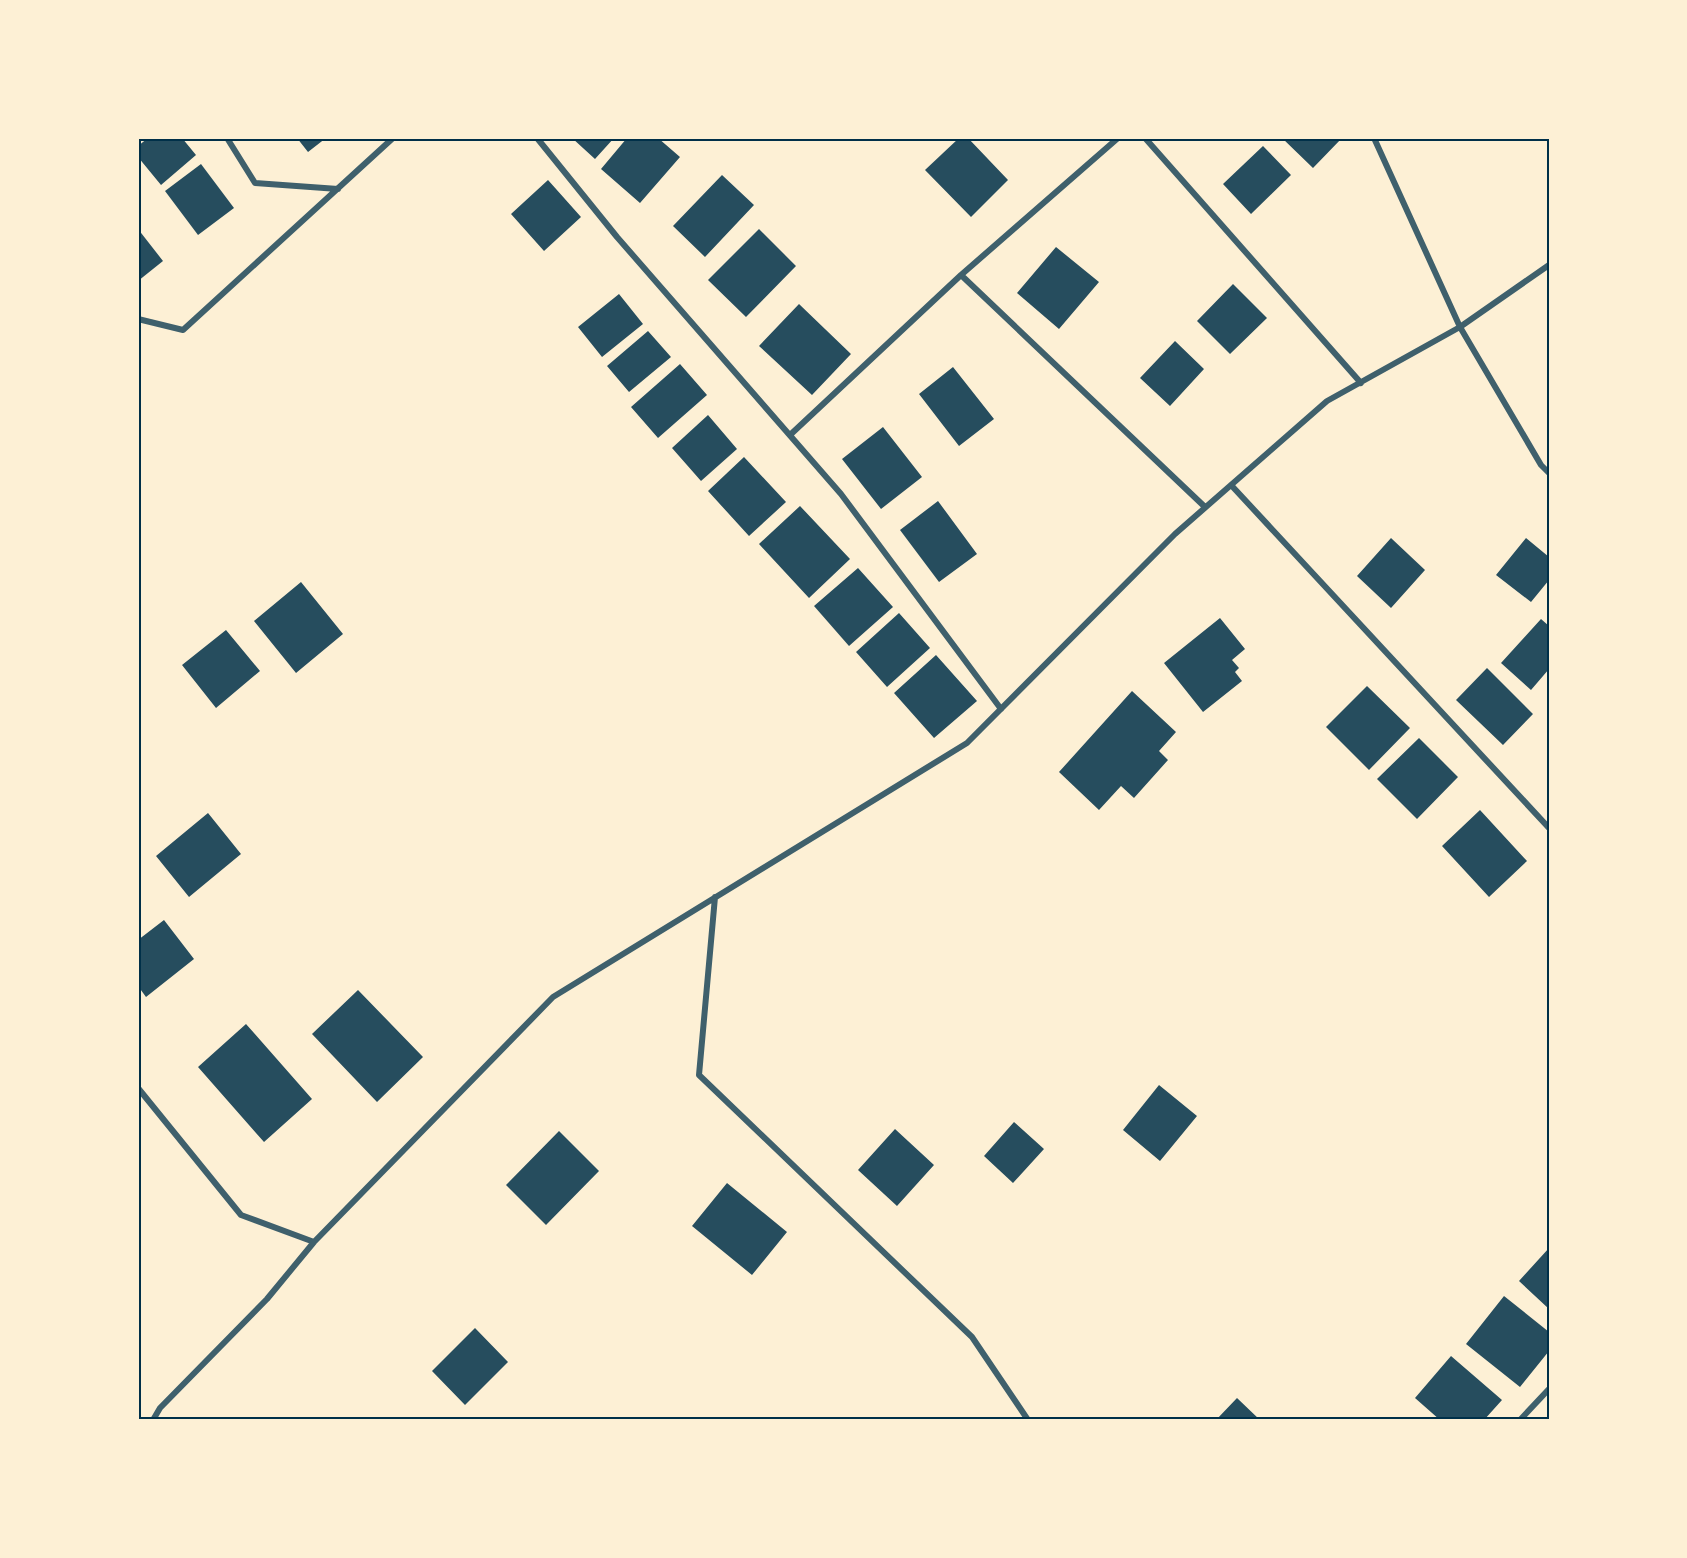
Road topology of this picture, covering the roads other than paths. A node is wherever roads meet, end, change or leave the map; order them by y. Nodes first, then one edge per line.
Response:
1 (226, 138) edge
2 (393, 138) edge
3 (537, 138) edge
4 (1118, 138) edge
5 (1145, 138) edge
6 (1374, 138) edge
7 (338, 189) junction
8 (1549, 265) edge
9 (961, 275) junction
10 (138, 319) edge
11 (1460, 327) junction
12 (1361, 382) junction
13 (790, 435) junction
14 (1549, 473) edge
15 (1231, 485) junction
16 (1205, 507) junction
17 (1001, 709) junction
18 (1549, 828) edge
19 (716, 897) junction
20 (138, 1088) edge
21 (314, 1242) junction
22 (1549, 1389) edge
23 (153, 1420) edge
24 (1028, 1420) edge
25 (1520, 1420) edge

1 - 7 street
2 - 7 street
3 - 13 street
4 - 9 street
5 - 12 street
6 - 11 street
7 - 10 street
8 - 11 street
9 - 13 street
9 - 16 street
11 - 12 street
11 - 14 street
12 - 15 street
13 - 17 street
15 - 16 street
15 - 18 street
16 - 17 street
17 - 19 street
19 - 21 street
19 - 24 street
20 - 21 street
21 - 23 street
22 - 25 street

